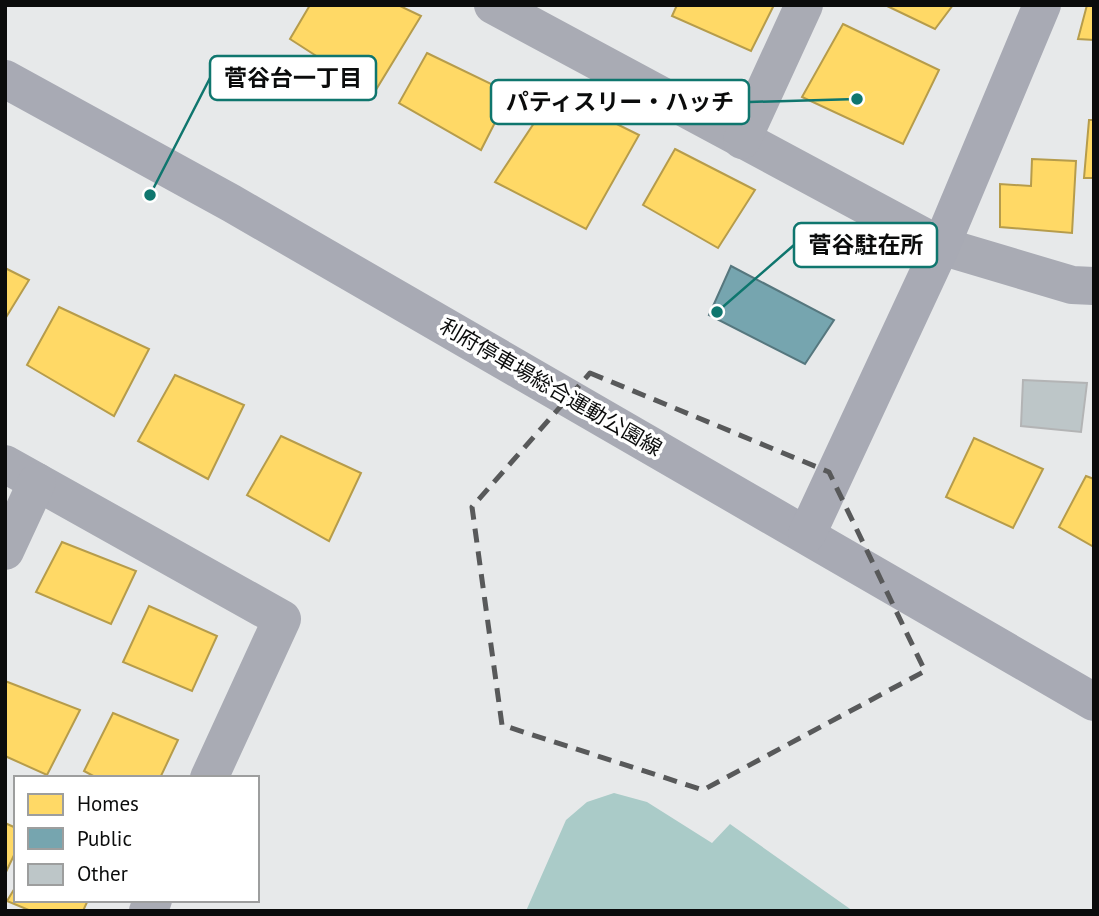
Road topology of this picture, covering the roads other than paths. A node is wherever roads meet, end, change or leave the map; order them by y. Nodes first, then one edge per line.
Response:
1 (494, 5) edge
2 (804, 5) edge
3 (1042, 5) edge
4 (5, 79) edge
5 (742, 140) junction
6 (941, 246) junction
7 (1094, 286) edge
8 (21, 473) edge
9 (807, 534) junction
10 (5, 551) edge
11 (1094, 702) edge
12 (210, 776) edge

1 - 5 street
2 - 5 street
3 - 6 main road
4 - 9 main road, 利府停車場総合運動公園線
5 - 6 street
6 - 7 street
6 - 9 main road
8 - 10 street
8 - 12 street
9 - 11 main road, 利府停車場総合運動公園線

